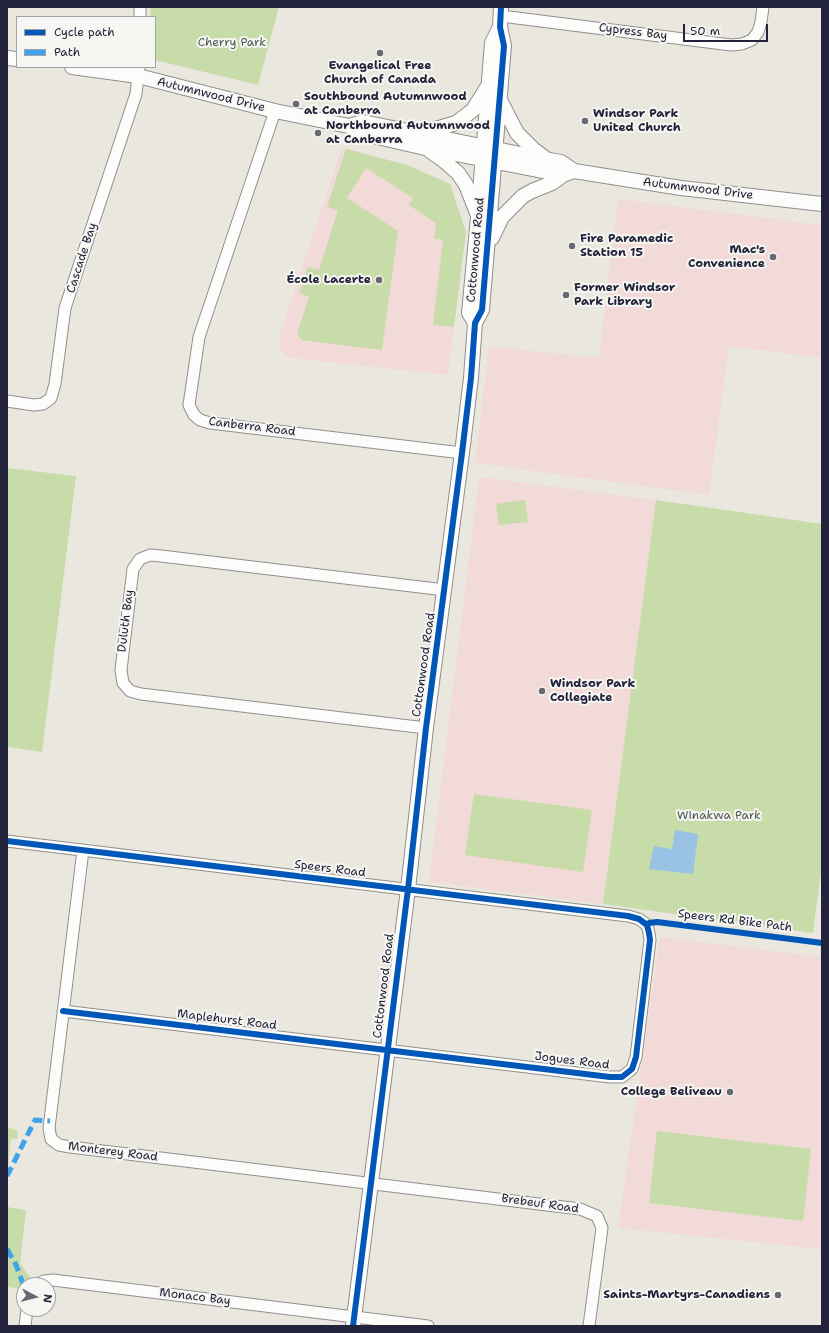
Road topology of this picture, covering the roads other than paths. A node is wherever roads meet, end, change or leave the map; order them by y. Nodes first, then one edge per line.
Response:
1 (763, 7) edge
2 (501, 17) edge
3 (85, 68) edge
4 (139, 72) edge
5 (488, 86) junction
6 (499, 99) junction
7 (275, 111) junction
8 (349, 126) junction
9 (420, 134) junction
10 (425, 148) junction
11 (489, 154) junction
12 (546, 159) junction
13 (569, 173) junction
14 (822, 204) edge
15 (478, 217) junction
16 (488, 246) junction
17 (475, 323) junction
18 (7, 401) edge
19 (462, 453) junction
20 (445, 590) junction
21 (426, 728) junction
22 (7, 841) edge
23 (83, 850) junction
24 (408, 889) junction
25 (647, 925) joint
26 (63, 1011) junction
27 (387, 1050) junction
28 (371, 1183) junction
29 (56, 1280) edge
30 (354, 1321) edge
31 (428, 1326) edge
32 (589, 1326) edge

1 - 2 street, Cypress Bay
2 - 5 street, Cottonwood Road
2 - 6 street, Cottonwood Road
3 - 4 street, Autumnwood Drive
4 - 7 street, Autumnwood Drive
4 - 18 street, Cascade Bay
5 - 9 street
5 - 11 street, Cottonwood Road
6 - 11 street, Cottonwood Road
6 - 12 street
7 - 8 street, Autumnwood Drive
7 - 19 street, Canberra Road
8 - 9 street, Autumnwood Drive
8 - 10 street, Autumnwood Drive
9 - 11 street, Autumnwood Drive
10 - 11 street, Autumnwood Drive
10 - 15 street
11 - 12 street, Autumnwood Drive
11 - 13 street, Autumnwood Drive
11 - 15 street, Cottonwood Road
11 - 16 street, Cottonwood Road
12 - 13 street, Autumnwood Drive
13 - 14 street, Autumnwood Drive
13 - 16 street
15 - 17 street, Cottonwood Road
16 - 17 street, Cottonwood Road
17 - 19 street, Cottonwood Road
19 - 20 street, Cottonwood Road
20 - 21 street, Cottonwood Road
20 - 21 street, Duluth Bay
21 - 24 street, Cottonwood Road
22 - 23 street, Speers Road
23 - 24 street, Speers Road
23 - 26 street, Monterey Road
24 - 25 street, Speers Road
24 - 27 street, Cottonwood Road
25 - 27 street, Jogues Road
26 - 27 street, Maplehurst Road
26 - 28 street, Monterey Road
27 - 28 street, Cottonwood Road
28 - 30 street, Cottonwood Road
28 - 32 street, Brebeuf Road
29 - 30 street, Monaco Bay
30 - 31 street, Monaco Bay

